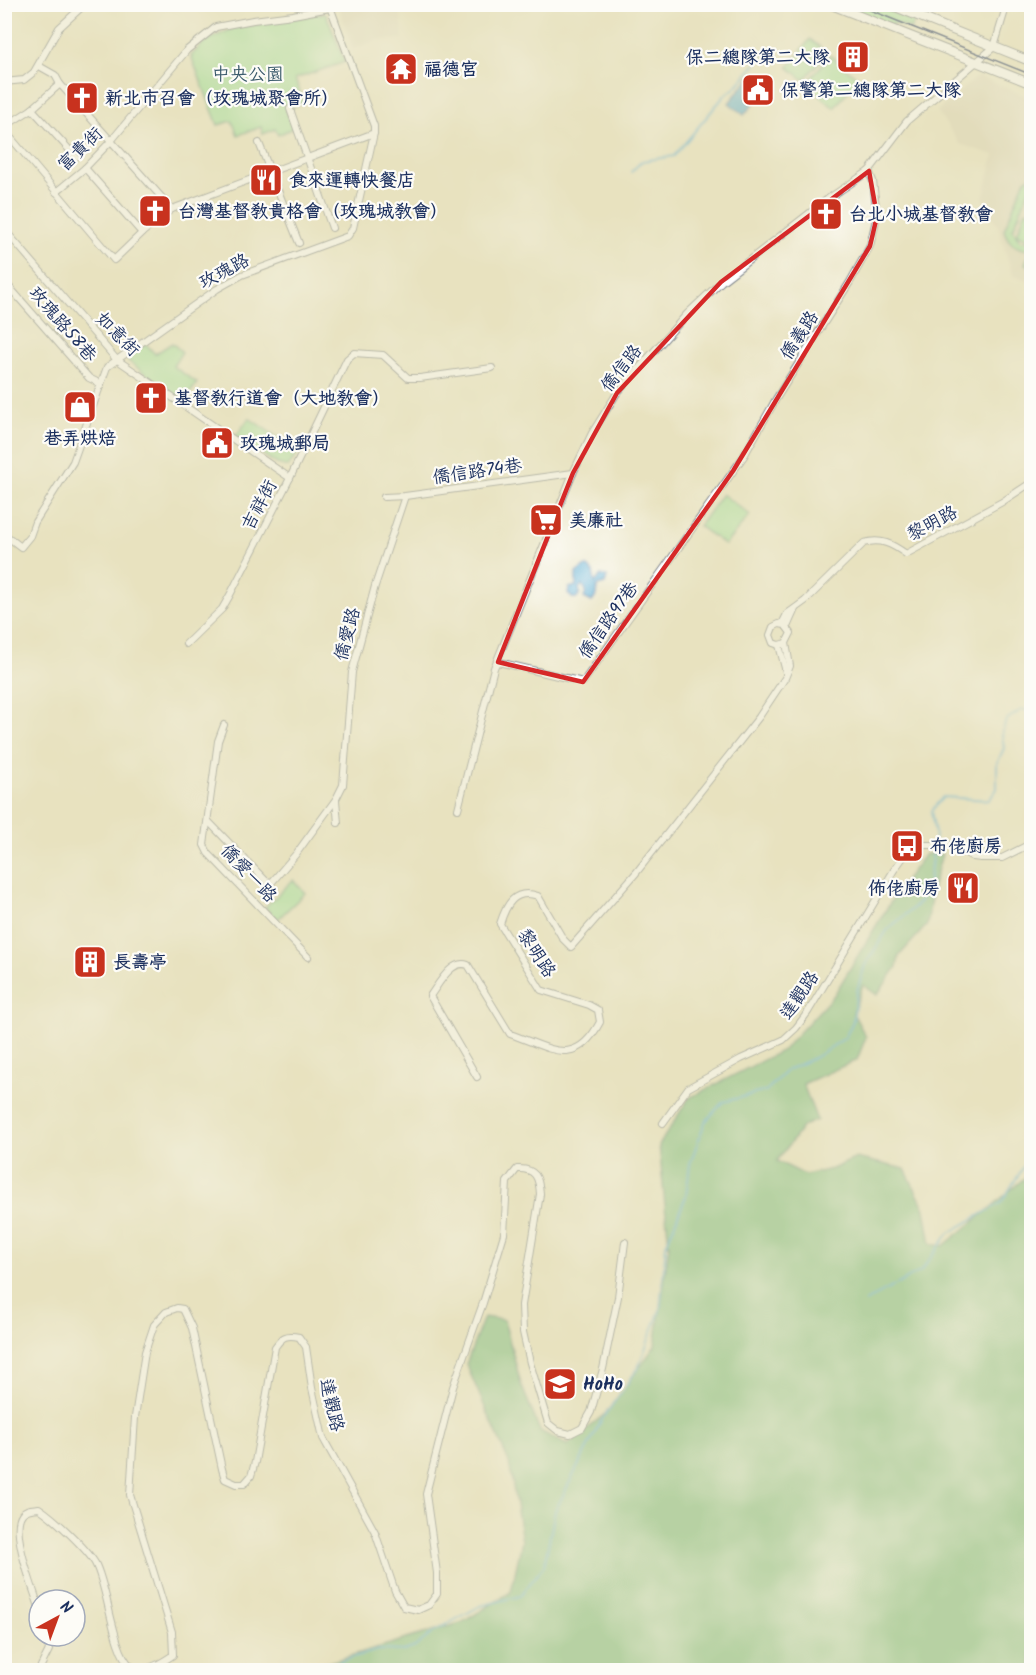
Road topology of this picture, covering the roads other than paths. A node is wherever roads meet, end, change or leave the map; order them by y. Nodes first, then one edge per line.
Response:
1 (85, 4) edge
2 (829, 4) edge
3 (888, 4) edge
4 (1007, 4) edge
5 (329, 6) edge
6 (994, 47) junction
7 (1032, 62) edge
8 (976, 63) junction
9 (39, 66) junction
10 (4, 82) edge
11 (60, 84) junction
12 (1032, 84) edge
13 (32, 109) junction
14 (290, 109) dead end
15 (4, 127) edge
16 (374, 133) junction
17 (11, 138) dead end
18 (111, 141) junction
19 (259, 143) dead end
20 (76, 157) dead end
21 (307, 159) junction
22 (85, 168) junction
23 (869, 171) junction
24 (271, 172) junction
25 (56, 192) junction
26 (172, 209) junction
27 (332, 228) dead end
28 (4, 229) edge
29 (142, 233) junction
30 (299, 243) dead end
31 (4, 280) edge
32 (116, 359) junction
33 (492, 368) dead end
34 (101, 384) junction
35 (573, 473) junction
36 (290, 478) junction
37 (1032, 482) edge
38 (405, 496) junction
39 (384, 497) dead end
40 (708, 504) joint
41 (4, 534) edge
42 (784, 626) junction
43 (186, 644) dead end
44 (786, 644) junction
45 (779, 645) junction
46 (498, 662) junction
47 (786, 672) junction
48 (224, 725) dead end
49 (336, 800) junction
50 (458, 809) dead end
51 (208, 821) junction
52 (338, 823) dead end
53 (1030, 844) edge
54 (308, 957) dead end
55 (477, 1077) dead end
56 (663, 1124) dead end
57 (625, 1242) dead end
58 (34, 1588) edge
59 (49, 1648) edge
60 (41, 1666) dead end

1 - 9 street
2 - 8 street
3 - 6 street
4 - 6 street
5 - 16 street, 玫瑰路
5 - 18 street, 富貴街
6 - 7 street
6 - 8 street, 僑信路
8 - 12 street
8 - 23 street, 僑信路
9 - 10 street
9 - 11 street
11 - 13 street
11 - 18 street
13 - 15 street
13 - 20 street
14 - 21 street
16 - 21 street
16 - 32 street, 玫瑰路
17 - 25 street
18 - 22 street, 富貴街
18 - 26 street
19 - 24 street
21 - 24 street
21 - 27 street
22 - 25 street, 富貴街
22 - 29 street
23 - 35 street, 僑信路
23 - 40 street, 僑義路
24 - 26 street
24 - 30 street
25 - 29 street
26 - 29 street
28 - 32 street, 如意街
31 - 34 street, 玫瑰路58巷
32 - 34 street, 玫瑰路
32 - 36 street, 如意街
33 - 36 street, 吉祥街
34 - 41 street, 玫瑰路
35 - 38 street, 僑信路74巷
35 - 46 street, 僑信路
36 - 43 street, 吉祥街
37 - 42 street, 黎明路
38 - 39 street, 僑信路74巷
38 - 49 street, 僑愛路
40 - 46 street, 僑信路97巷
42 - 44 street, 黎明路
42 - 45 street, 黎明路
44 - 45 street
44 - 47 street, 黎明路
45 - 47 street, 黎明路
46 - 50 street, 僑信路
47 - 55 street, 黎明路
48 - 51 street, 僑愛一路
49 - 51 street
49 - 52 street
51 - 54 street, 僑愛一路
53 - 56 street, 達觀路
57 - 58 street, 達觀路
59 - 60 street

